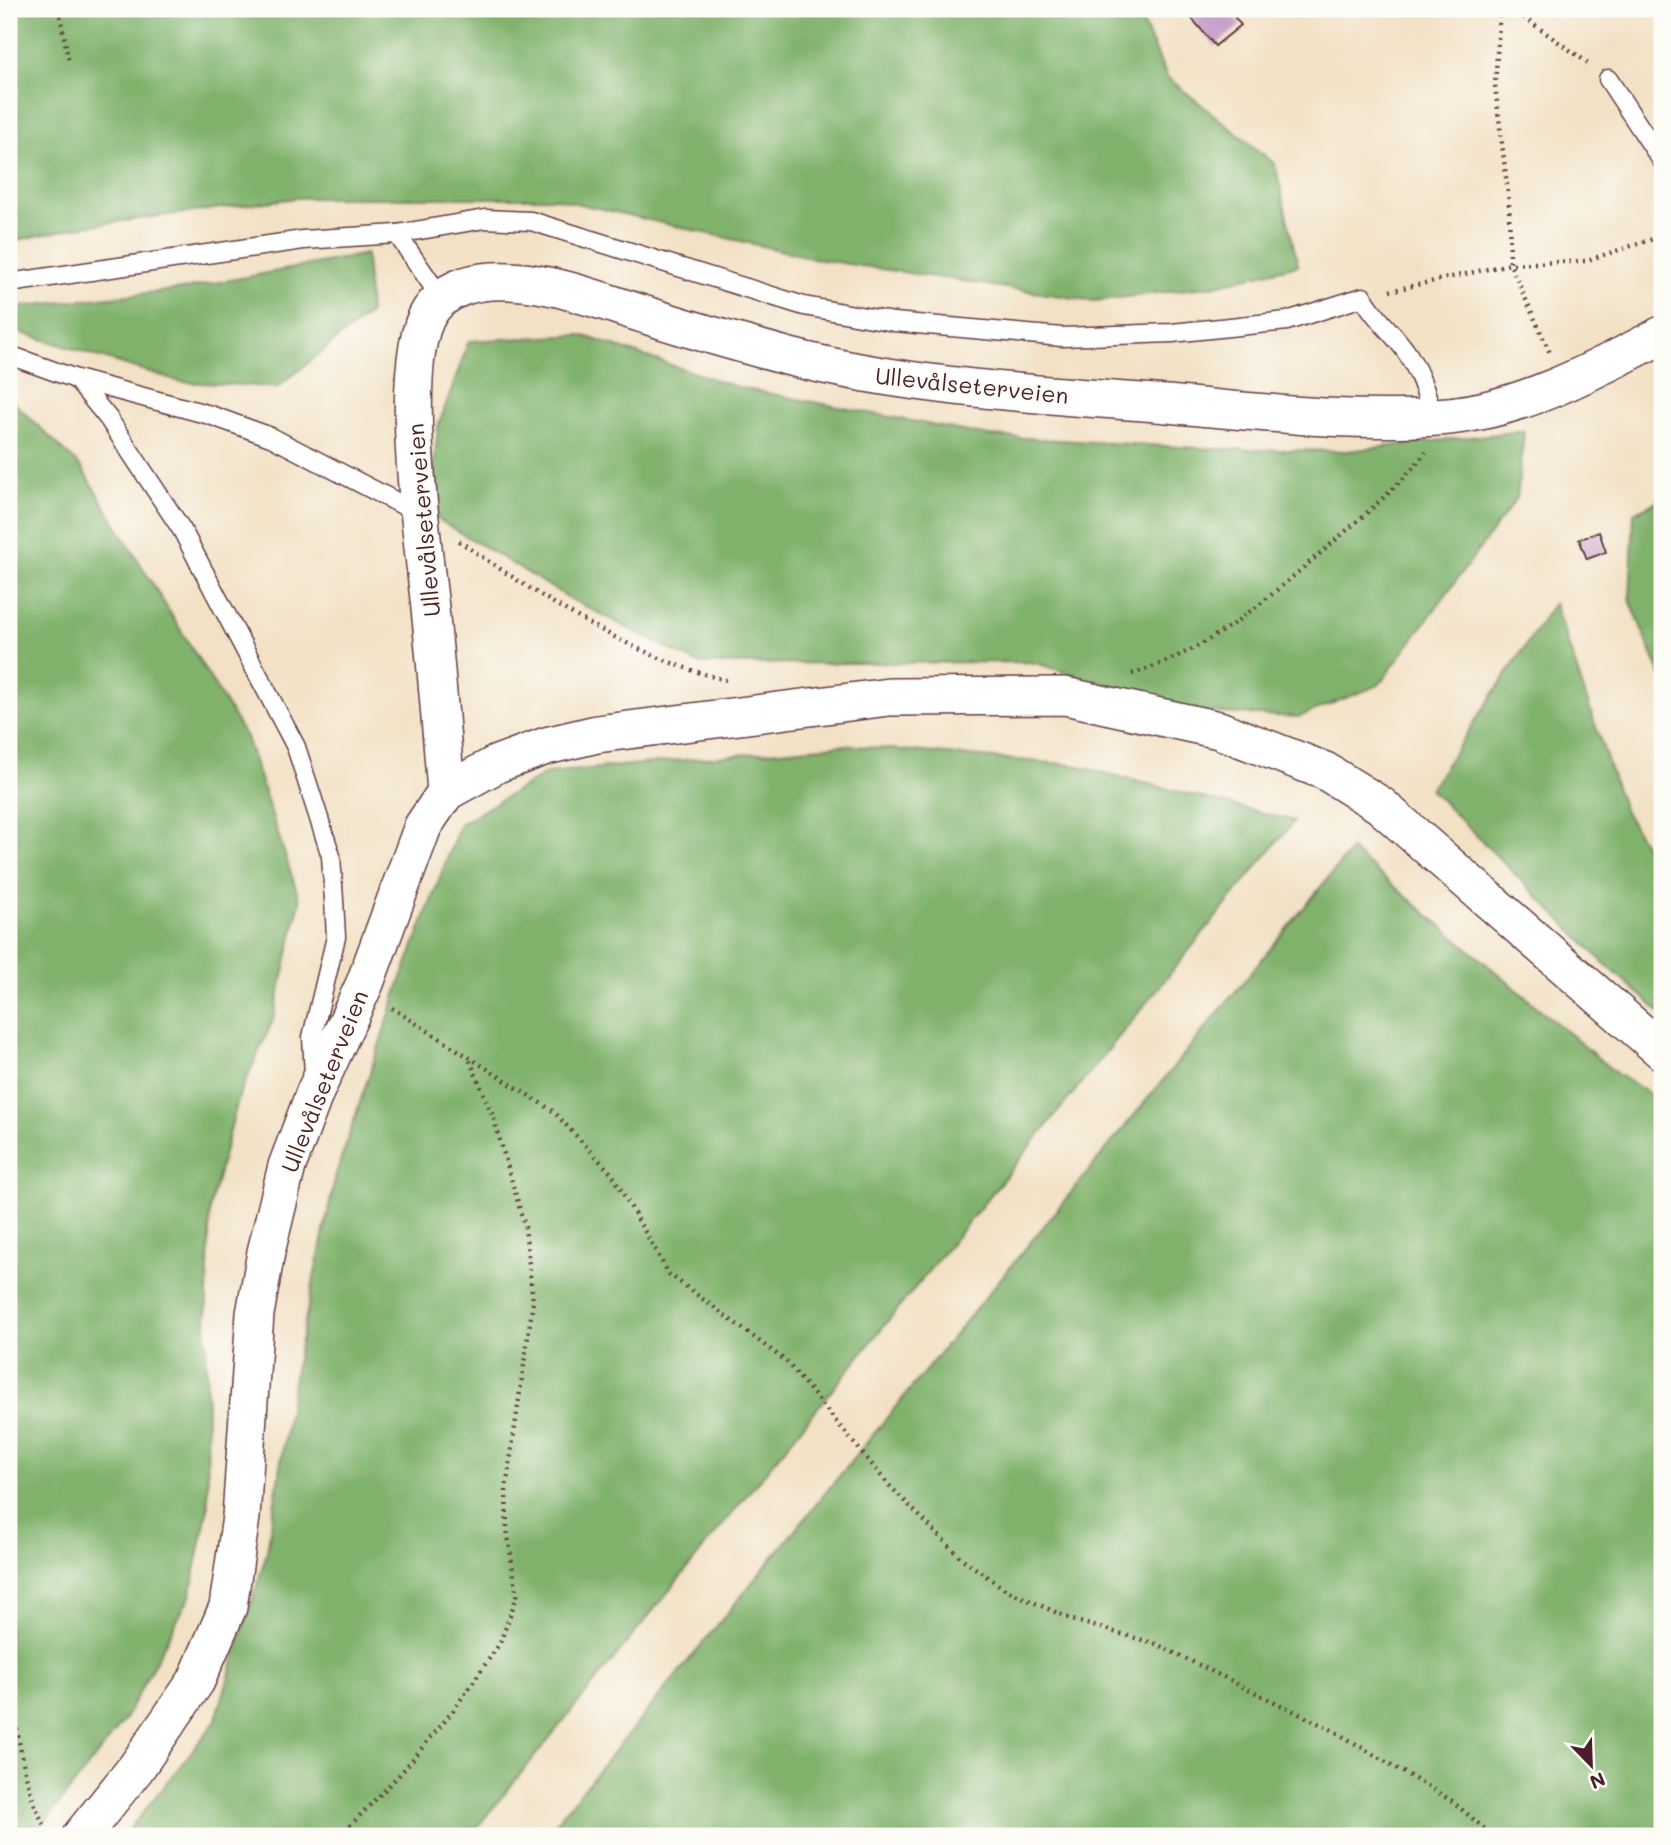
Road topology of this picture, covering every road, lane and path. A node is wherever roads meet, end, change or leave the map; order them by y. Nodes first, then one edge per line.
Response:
1 (59, 9) edge
2 (1500, 9) edge
3 (1512, 9) edge
4 (69, 63) dead end
5 (1608, 79) joint
6 (1662, 161) edge
7 (397, 234) junction
8 (1662, 236) edge
9 (1510, 264) junction
10 (9, 283) edge
11 (1363, 297) junction
12 (441, 298) junction
13 (1662, 335) edge
14 (9, 355) edge
15 (76, 379) junction
16 (1565, 381) junction
17 (1441, 416) junction
18 (418, 513) junction
19 (1128, 676) dead end
20 (735, 682) dead end
21 (446, 792) junction
22 (365, 982) junction
23 (1662, 1051) edge
24 (467, 1055) junction
25 (315, 1092) junction
26 (9, 1680) edge
27 (52, 1836) edge
28 (81, 1836) edge
29 (340, 1836) edge
30 (1493, 1836) edge

1 - 4 path
2 - 9 path
3 - 5 path
5 - 6 lane
7 - 10 lane
7 - 11 lane
7 - 12 lane
8 - 9 path
9 - 11 path
9 - 16 path
11 - 17 lane
12 - 17 street, Ullevålseterveien
12 - 18 street, Ullevålseterveien
13 - 16 street, Ullevålseterveien
14 - 15 lane
15 - 18 lane
15 - 25 lane
16 - 17 street, Ullevålseterveien
17 - 19 path
18 - 20 path
18 - 21 street, Ullevålseterveien
21 - 22 street, Ullevålseterveien
21 - 23 street
22 - 24 path
22 - 25 street, Ullevålseterveien
24 - 29 path
24 - 30 path
25 - 28 street, Ullevålseterveien
26 - 27 path

